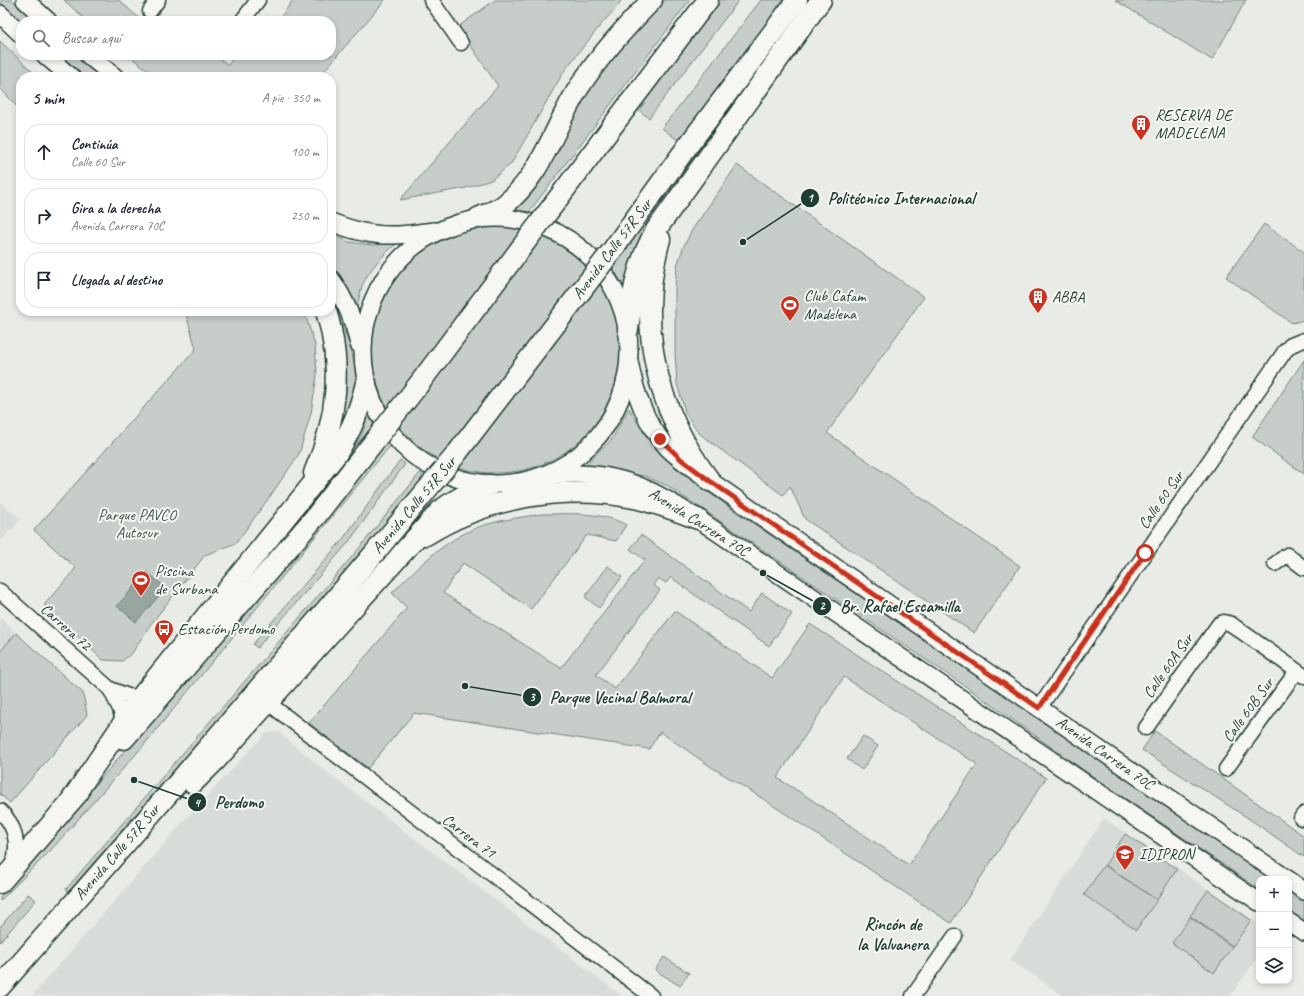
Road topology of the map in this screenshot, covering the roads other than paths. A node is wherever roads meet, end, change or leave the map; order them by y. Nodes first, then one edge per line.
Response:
1 (25, 0) edge
2 (258, 0) edge
3 (431, 0) edge
4 (708, 0) edge
5 (797, 0) edge
6 (821, 0) edge
7 (650, 1) edge
8 (0, 14) edge
9 (43, 16) edge
10 (246, 16) edge
11 (16, 29) edge
12 (461, 43) dead end
13 (51, 60) edge
14 (94, 60) edge
15 (65, 72) edge
16 (109, 72) edge
17 (671, 208) junction
18 (478, 218) junction
19 (336, 224) edge
20 (439, 230) junction
21 (336, 286) edge
22 (327, 316) edge
23 (628, 330) junction
24 (1304, 340) edge
25 (362, 358) junction
26 (629, 361) junction
27 (366, 383) junction
28 (540, 477) junction
29 (710, 481) junction
30 (490, 484) junction
31 (303, 495) junction
32 (698, 519) junction
33 (408, 545) junction
34 (1275, 564) dead end
35 (1304, 568) edge
36 (0, 591) edge
37 (1301, 674) edge
38 (110, 689) junction
39 (140, 698) junction
40 (267, 702) junction
41 (1039, 708) junction
42 (123, 722) junction
43 (1146, 728) dead end
44 (1226, 770) dead end
45 (70, 802) junction
46 (0, 811) edge
47 (133, 835) junction
48 (1282, 876) edge
49 (3, 878) edge
50 (1292, 883) edge
51 (1304, 891) edge
52 (1256, 900) edge
53 (1292, 924) edge
54 (1304, 932) edge
55 (955, 936) dead end
56 (0, 987) edge
57 (650, 996) edge
58 (913, 996) edge

1 - 9 main road
2 - 10 street
3 - 12 street
4 - 45 highway, bridge
5 - 47 highway, Avenida Calle 57R Sur, bridge
6 - 17 highway
7 - 18 highway
8 - 11 main road
13 - 15 main road
14 - 16 main road
17 - 23 highway
17 - 29 highway
18 - 20 main road
18 - 23 main road
19 - 20 main road
20 - 25 main road
21 - 25 main road
22 - 31 highway
23 - 26 main road
24 - 41 street, Calle 60 Sur
25 - 27 main road
26 - 28 main road
26 - 29 main road, Avenida Carrera 70C
27 - 30 main road
27 - 31 highway
28 - 30 main road
28 - 32 main road, Avenida Carrera 70C
29 - 41 main road, Avenida Carrera 70C
30 - 33 highway
31 - 39 highway
32 - 33 highway
32 - 52 main road, Avenida Carrera 70C
33 - 40 highway
34 - 35 street
36 - 38 street, Carrera 72
37 - 43 street, Calle 60A Sur
37 - 44 street, Calle 60B Sur
38 - 39 street, Carrera 72
38 - 42 street, Carrera 72
39 - 42 highway
40 - 47 highway
40 - 57 street, Carrera 71
41 - 48 main road, Avenida Carrera 70C
42 - 45 highway
45 - 49 highway
46 - 49 street
47 - 56 highway, Avenida Calle 57R Sur
50 - 51 main road, Avenida Carrera 70C
53 - 54 main road
55 - 58 street

